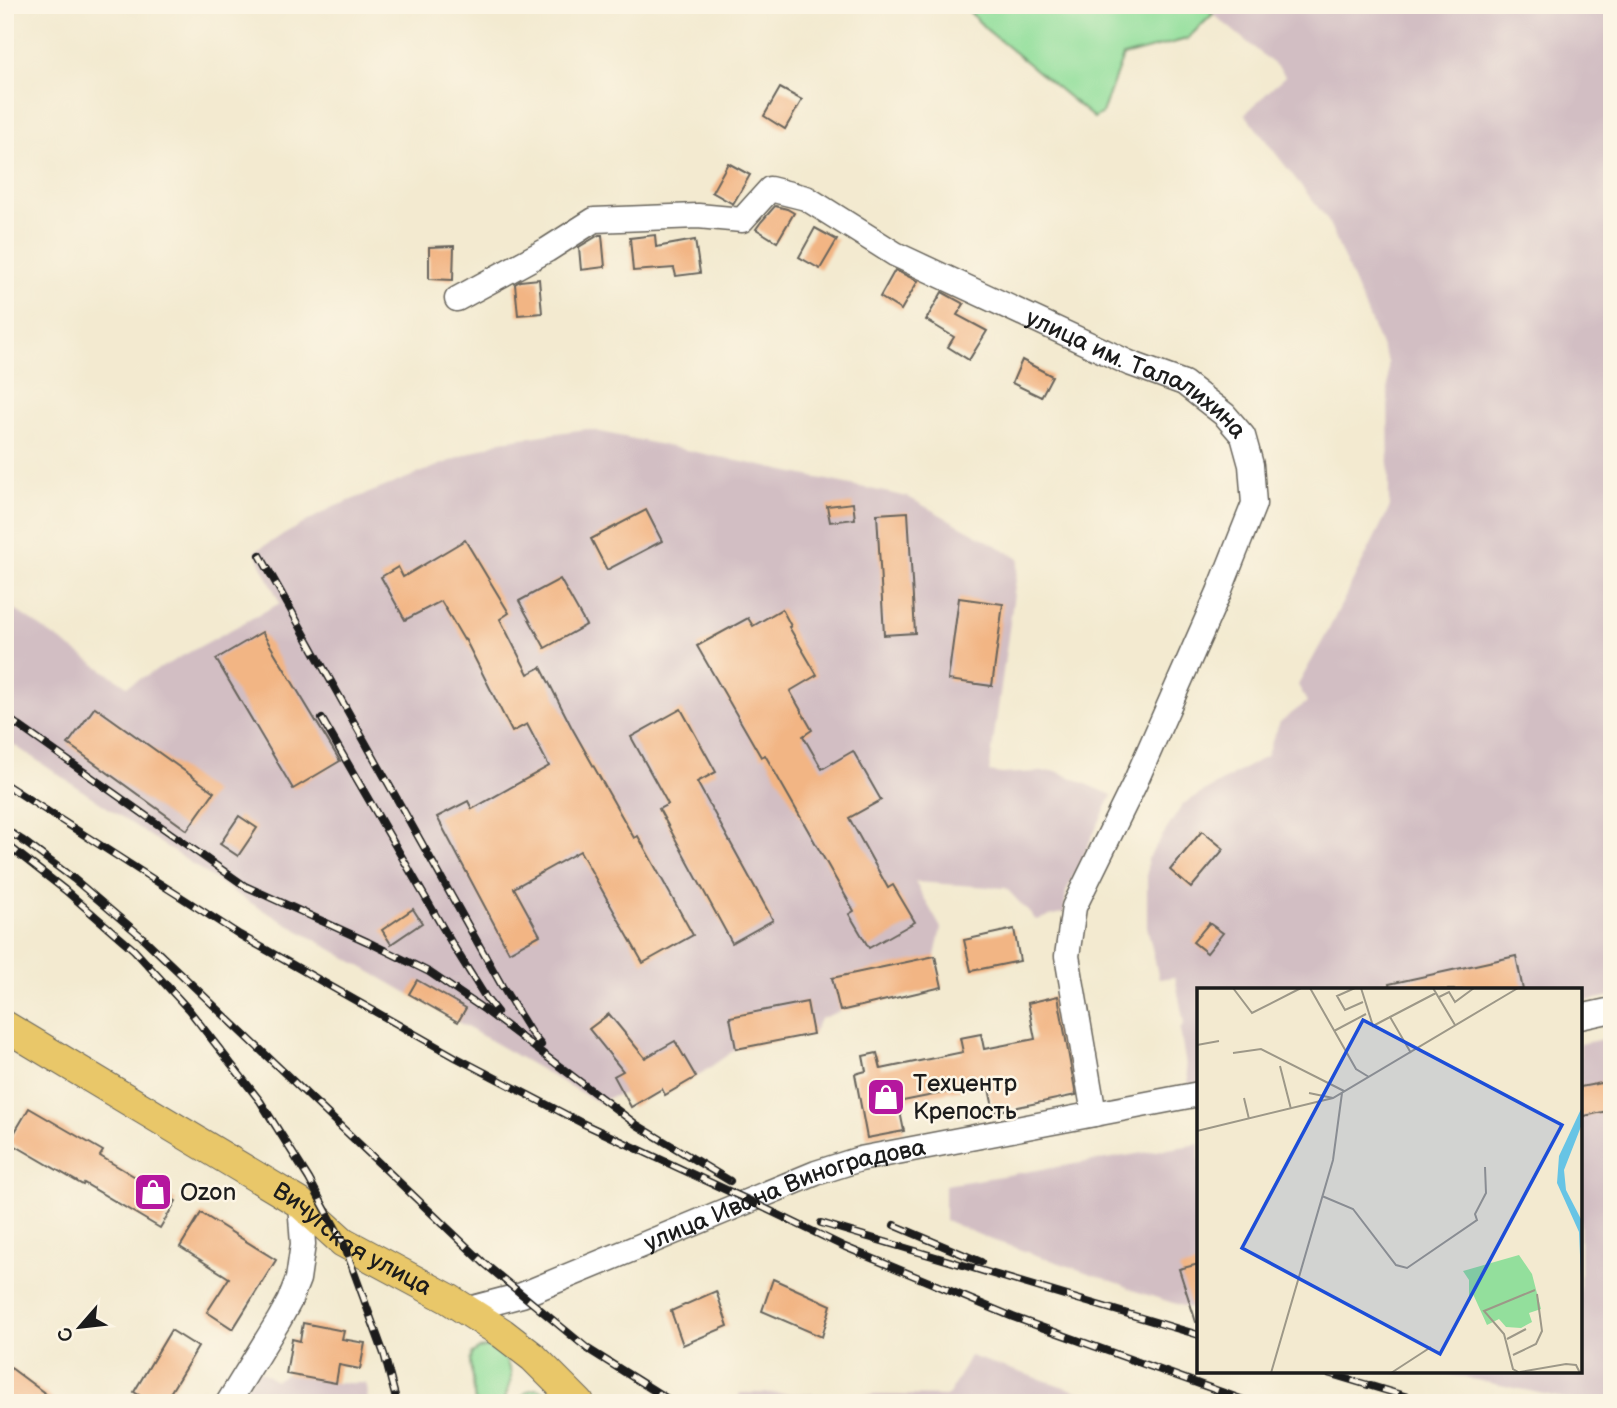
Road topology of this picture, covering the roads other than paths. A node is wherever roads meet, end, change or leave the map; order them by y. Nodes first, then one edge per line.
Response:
1 (457, 299) dead end
2 (1612, 1010) edge
3 (1582, 1017) edge
4 (5, 1026) edge
5 (1197, 1094) edge
6 (1094, 1114) junction
7 (300, 1203) junction
8 (465, 1310) junction
9 (228, 1403) edge
10 (579, 1403) edge

1 - 6 street, улица им. Талалихина
2 - 3 street
4 - 7 main road, Вичугская улица
5 - 6 street, улица Ивана Виноградова
6 - 8 street, улица Ивана Виноградова
7 - 8 main road, Вичугская улица
7 - 9 street
8 - 10 main road, Вичугская улица

